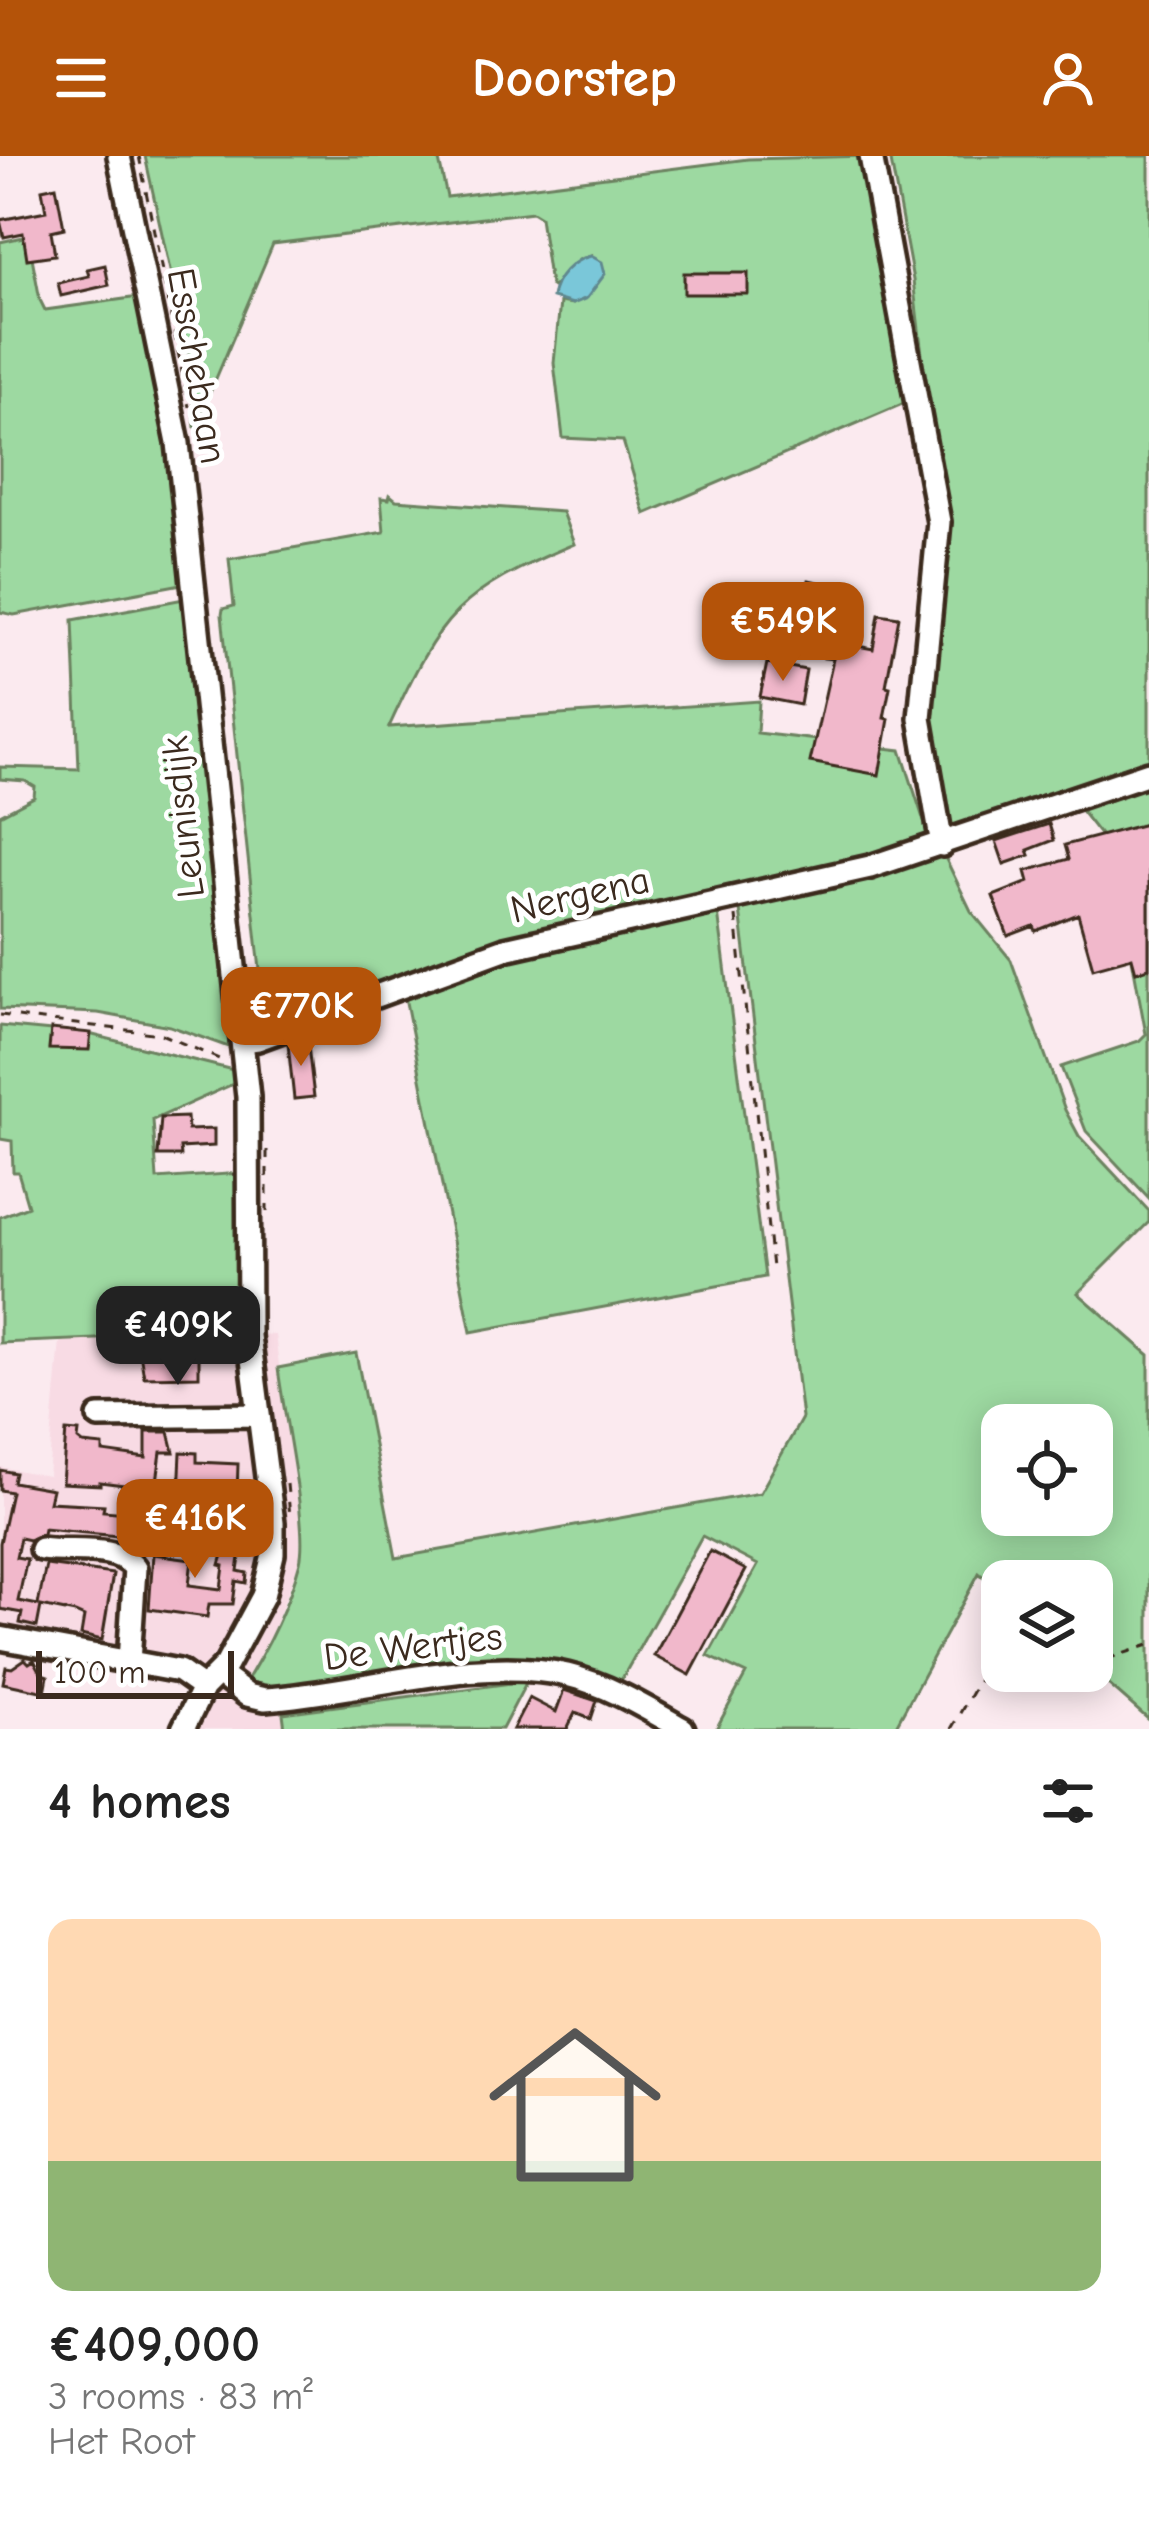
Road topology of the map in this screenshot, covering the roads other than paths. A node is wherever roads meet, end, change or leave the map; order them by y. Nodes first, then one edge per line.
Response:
1 (119, 156) edge
2 (871, 156) edge
3 (194, 590) joint
4 (1149, 773) edge
5 (942, 845) junction
6 (242, 1041) junction
7 (257, 1415) junction
8 (99, 1417) dead end
9 (41, 1549) dead end
10 (0, 1638) edge
11 (129, 1662) junction
12 (211, 1681) junction
13 (183, 1729) edge
14 (683, 1729) edge

1 - 3 street, Esschebaan
2 - 5 street
3 - 6 street, Leunisdijk
4 - 5 street, Nergena
5 - 6 street, Nergena
6 - 7 street, Leunisdijk
7 - 8 street
7 - 12 street, Leunisdijk
9 - 11 street
10 - 11 street, De Wertjes
11 - 12 street, De Wertjes
12 - 13 street, Leunisdijk
12 - 14 street, De Wertjes

